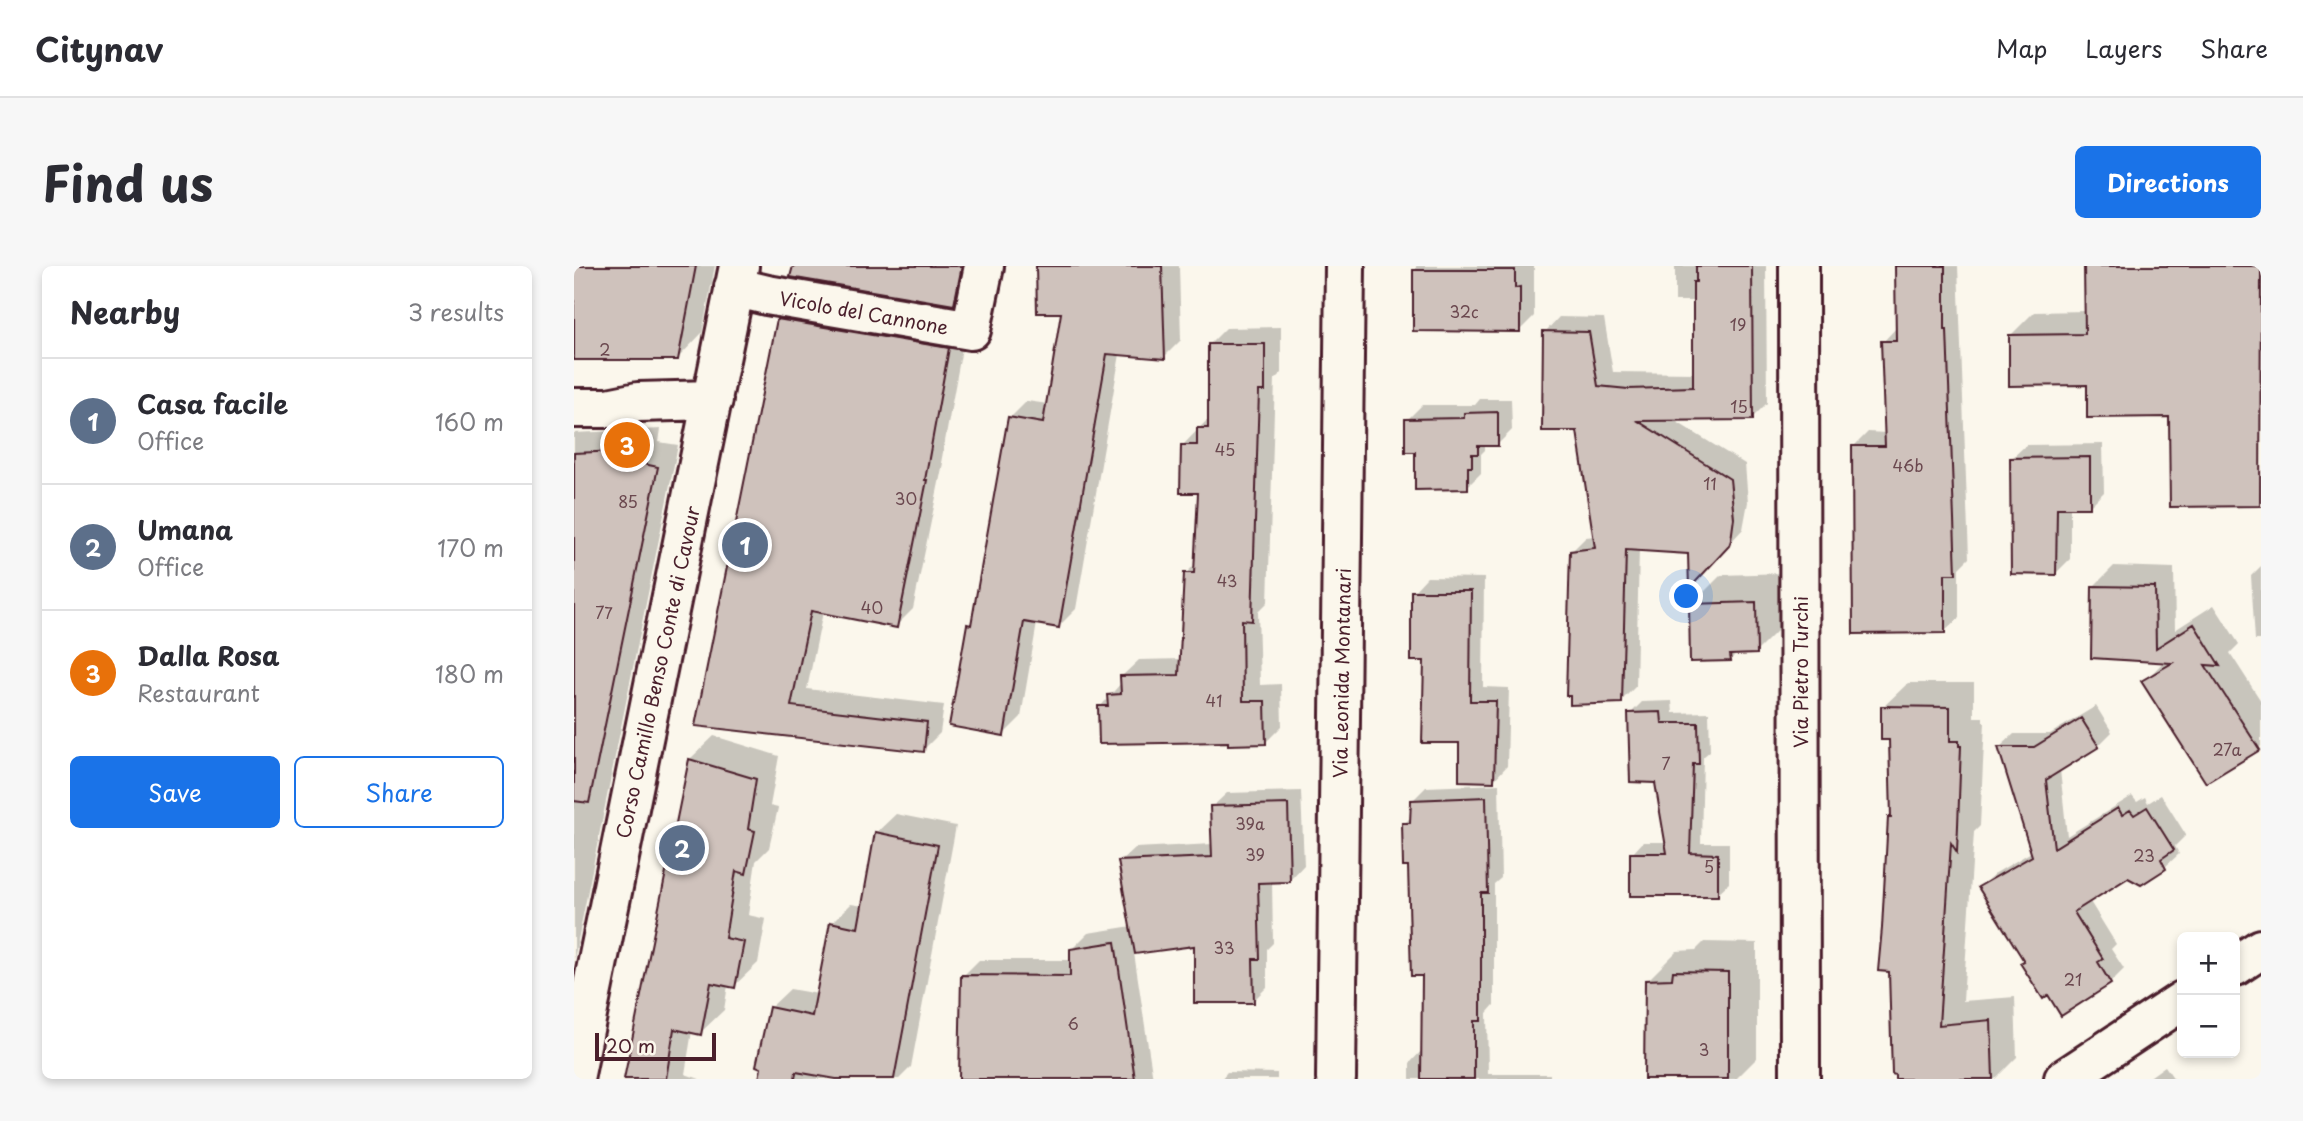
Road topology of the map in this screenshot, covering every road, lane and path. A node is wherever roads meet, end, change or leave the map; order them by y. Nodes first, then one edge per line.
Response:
1 (984, 266) edge
2 (1345, 266) edge
3 (1800, 266) edge
4 (737, 276) edge
5 (713, 400) junction
6 (574, 408) edge
7 (2261, 949) edge
8 (2240, 964) edge
9 (2177, 1004) edge
10 (574, 1079) edge
11 (1336, 1079) edge
12 (1800, 1079) edge
13 (2064, 1079) edge

1 - 4 street, Vicolo del Cannone
2 - 11 street, Via Leonida Montanari
3 - 12 street, Via Pietro Turchi
4 - 5 street, Corso Camillo Benso Conte di Cavour
5 - 6 street
5 - 10 street, Corso Camillo Benso Conte di Cavour
7 - 8 street
9 - 13 street

